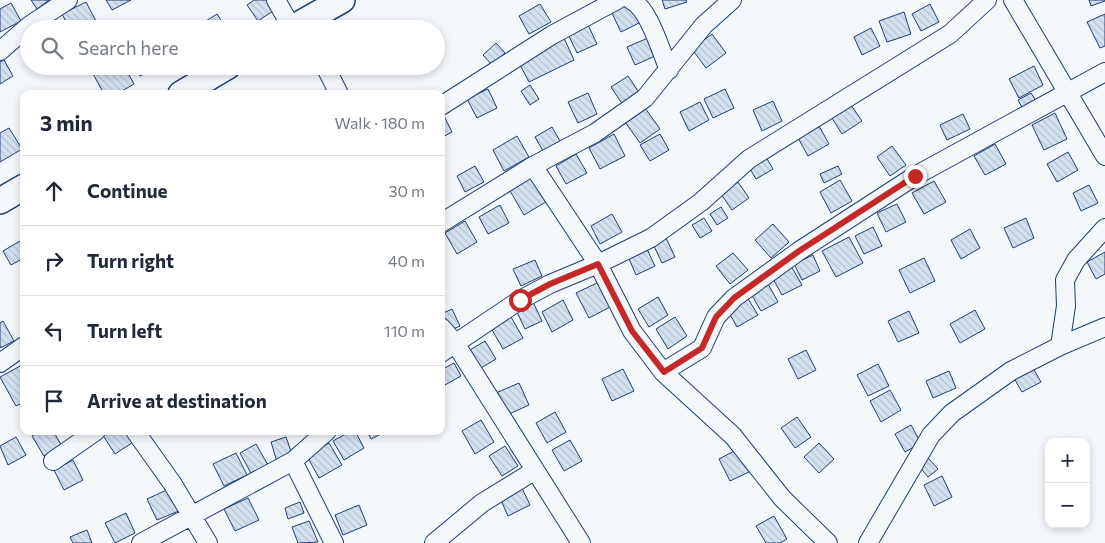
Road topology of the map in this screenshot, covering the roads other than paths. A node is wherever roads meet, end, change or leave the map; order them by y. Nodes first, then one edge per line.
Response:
1 (68, 0) edge
2 (276, 0) edge
3 (342, 0) edge
4 (617, 0) edge
5 (631, 0) edge
6 (732, 0) edge
7 (987, 0) edge
8 (1013, 0) edge
9 (38, 20) edge
10 (292, 20) edge
11 (309, 20) edge
12 (20, 34) edge
13 (0, 51) edge
14 (669, 70) junction
15 (1105, 72) edge
16 (213, 75) edge
17 (330, 75) edge
18 (188, 90) edge
19 (337, 90) edge
20 (1069, 93) junction
21 (445, 103) edge
22 (1105, 156) edge
23 (533, 166) junction
24 (20, 189) edge
25 (0, 201) edge
26 (445, 221) edge
27 (1105, 228) edge
28 (598, 264) junction
29 (1105, 327) edge
30 (1060, 346) junction
31 (448, 348) edge
32 (20, 349) edge
33 (0, 362) edge
34 (664, 372) junction
35 (90, 435) edge
36 (139, 435) edge
37 (322, 435) edge
38 (53, 461) dead end
39 (293, 461) junction
40 (534, 472) junction
41 (192, 515) junction
42 (141, 543) edge
43 (208, 543) edge
44 (334, 543) edge
45 (434, 543) edge
46 (581, 543) edge
47 (828, 543) edge
48 (868, 543) edge

1 - 9 street
2 - 10 street
3 - 11 main road
4 - 21 street
5 - 14 street
6 - 14 street
7 - 28 street
8 - 20 street
12 - 13 street
14 - 23 street
15 - 20 street
16 - 18 main road
17 - 19 street
20 - 22 street
20 - 34 street
23 - 26 street
23 - 28 street
24 - 25 main road
27 - 30 street
28 - 31 street
28 - 34 street
29 - 30 street
30 - 48 street
31 - 40 street
32 - 33 street
34 - 47 street
35 - 38 street
36 - 41 street
37 - 39 street
39 - 41 street
39 - 44 street
40 - 45 street
40 - 46 street
41 - 42 street
41 - 43 street

